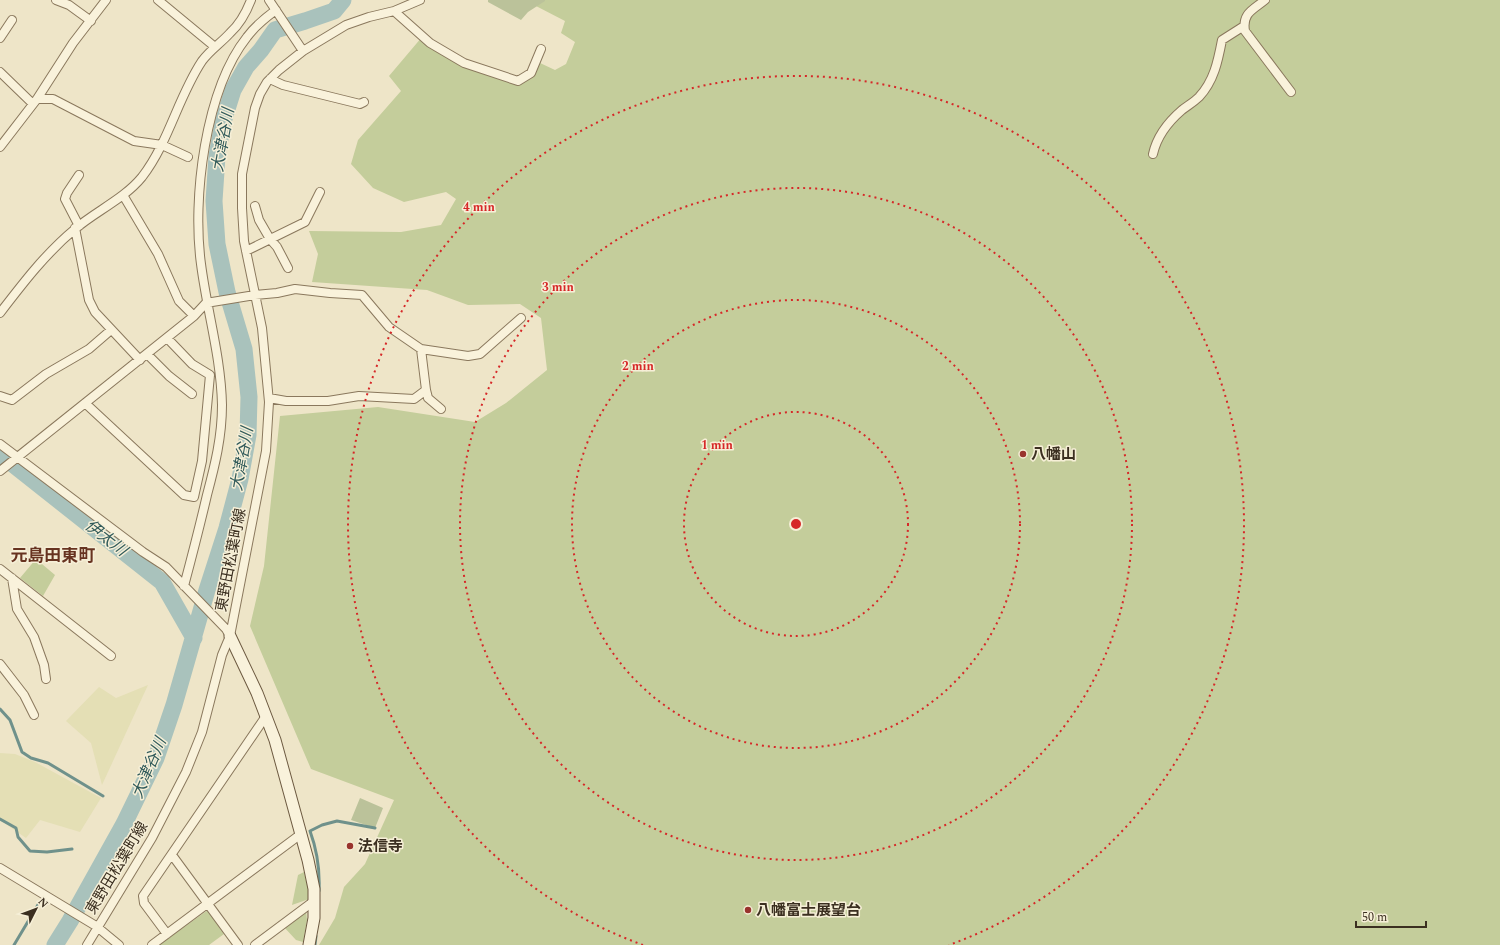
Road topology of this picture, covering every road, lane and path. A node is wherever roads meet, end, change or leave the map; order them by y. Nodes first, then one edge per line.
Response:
1 (56, 0) edge
2 (106, 0) edge
3 (158, 0) edge
4 (251, 0) edge
5 (269, 0) edge
6 (420, 0) edge
7 (1265, 0) edge
8 (394, 10) junction
9 (277, 12) junction
10 (12, 20) dead end
11 (91, 21) junction
12 (1244, 26) junction
13 (0, 38) edge
14 (215, 47) junction
15 (541, 49) dead end
16 (303, 51) junction
17 (0, 72) edge
18 (270, 79) junction
19 (1291, 92) dead end
20 (35, 101) junction
21 (364, 102) dead end
22 (162, 145) junction
23 (0, 147) edge
24 (1153, 154) dead end
25 (188, 157) dead end
26 (79, 175) dead end
27 (320, 192) dead end
28 (122, 195) junction
29 (255, 206) dead end
30 (77, 227) junction
31 (270, 239) junction
32 (246, 250) junction
33 (288, 268) dead end
34 (253, 295) junction
35 (208, 302) junction
36 (0, 313) edge
37 (194, 316) junction
38 (521, 318) dead end
39 (111, 330) junction
40 (167, 338) junction
41 (420, 349) junction
42 (147, 354) junction
43 (140, 360) junction
44 (426, 390) junction
45 (192, 394) dead end
46 (0, 396) edge
47 (269, 398) junction
48 (86, 402) junction
49 (441, 409) dead end
50 (0, 444) edge
51 (16, 458) junction
52 (3, 468) edge
53 (0, 569) edge
54 (12, 578) junction
55 (185, 588) junction
56 (228, 633) junction
57 (111, 656) dead end
58 (0, 664) edge
59 (46, 679) dead end
60 (34, 715) dead end
61 (266, 716) junction
62 (301, 834) junction
63 (172, 855) junction
64 (0, 868) edge
65 (314, 901) junction
66 (208, 904) junction
67 (97, 927) junction
68 (167, 934) junction
69 (87, 945) edge
70 (119, 945) edge
71 (152, 945) edge
72 (238, 945) edge
73 (255, 945) edge
74 (310, 945) edge

1 - 11 street
2 - 11 street
3 - 14 street
4 - 14 street
5 - 9 street
6 - 8 street, 東野田松葉町線
7 - 12 street
8 - 15 street
8 - 16 street, 東野田松葉町線
9 - 16 street
9 - 35 street
10 - 13 street
11 - 20 street
12 - 19 street
12 - 24 street
14 - 22 street
16 - 18 street, 東野田松葉町線
17 - 20 street
18 - 21 street
18 - 32 street, 東野田松葉町線
20 - 22 street
20 - 23 street
22 - 25 street
22 - 28 street
26 - 30 street
27 - 31 street
28 - 30 street
28 - 37 street
29 - 31 street
30 - 36 street
30 - 39 street
31 - 32 street
31 - 33 street
32 - 34 street, 東野田松葉町線
34 - 35 street
34 - 41 street
34 - 47 street, 東野田松葉町線
35 - 37 street
35 - 55 street
37 - 40 street
38 - 41 street
39 - 43 street
39 - 46 street
40 - 42 street
40 - 48 street
41 - 44 street
42 - 43 street
42 - 45 street
43 - 48 street
44 - 47 street
44 - 49 street
47 - 56 street, 東野田松葉町線
48 - 51 street
50 - 51 street
51 - 52 street
51 - 55 street
53 - 54 street
54 - 57 street
54 - 59 street
55 - 56 street
56 - 61 street
56 - 67 street, 東野田松葉町線
58 - 60 street
61 - 62 street
61 - 63 street
62 - 65 street
62 - 66 street
63 - 66 street
63 - 68 street
64 - 67 street
65 - 73 street
65 - 74 street
66 - 68 street
66 - 72 street
67 - 69 street, 東野田松葉町線
67 - 70 street
68 - 71 street

